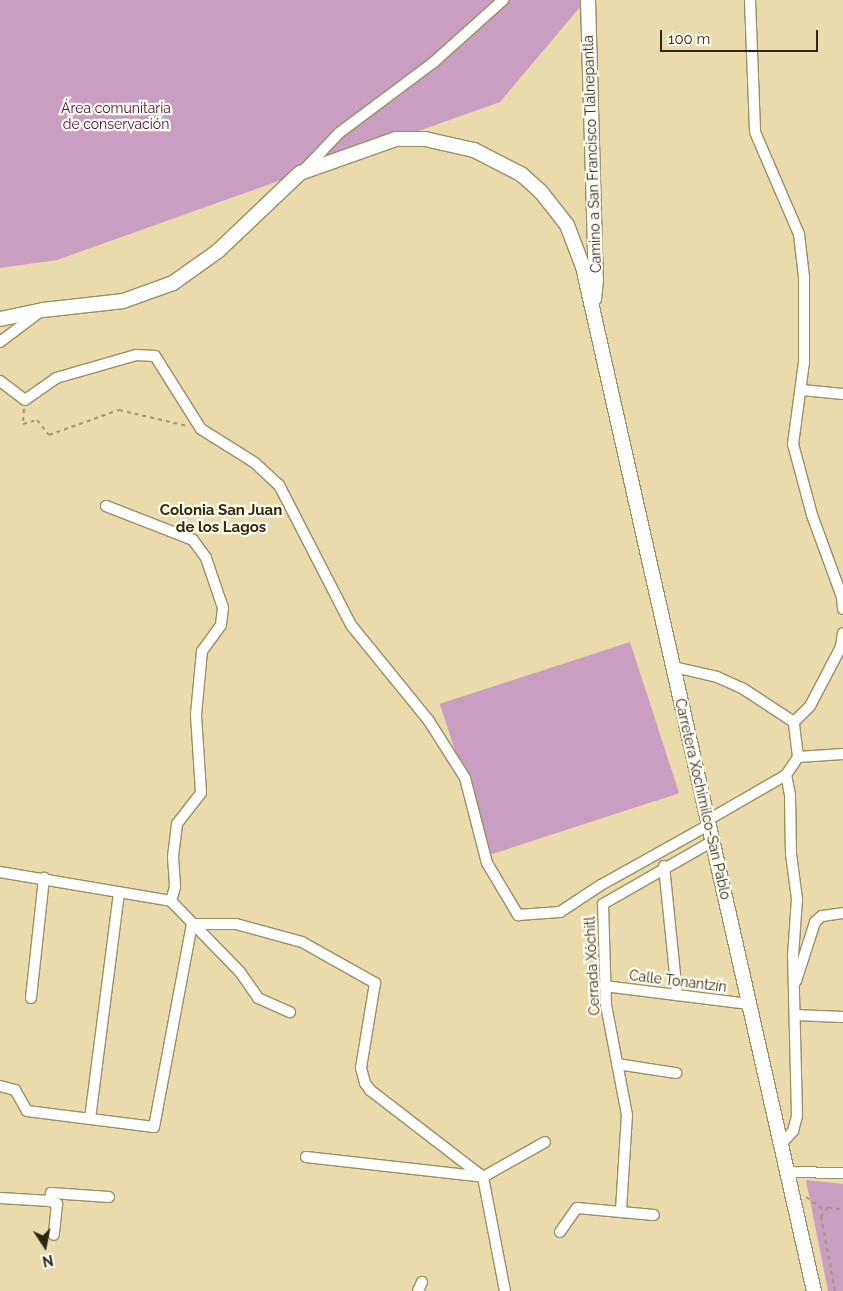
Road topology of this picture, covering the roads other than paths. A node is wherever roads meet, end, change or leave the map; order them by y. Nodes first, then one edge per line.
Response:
1 (503, 0) edge
2 (588, 0) edge
3 (750, 0) edge
4 (300, 173) junction
5 (593, 307) junction
6 (43, 310) junction
7 (0, 319) edge
8 (0, 342) edge
9 (0, 381) edge
10 (802, 390) junction
11 (843, 394) edge
12 (106, 506) dead end
13 (843, 608) edge
14 (843, 633) edge
15 (674, 668) junction
16 (794, 722) junction
17 (843, 754) edge
18 (798, 757) junction
19 (786, 775) junction
20 (709, 822) junction
21 (713, 840) junction
22 (664, 866) junction
23 (0, 872) edge
24 (44, 878) junction
25 (119, 893) junction
26 (170, 901) junction
27 (843, 913) edge
28 (192, 924) junction
29 (604, 986) junction
30 (794, 989) junction
31 (677, 995) junction
32 (31, 998) dead end
33 (749, 1004) junction
34 (290, 1012) dead end
35 (795, 1015) junction
36 (843, 1017) edge
37 (617, 1064) junction
38 (676, 1073) dead end
39 (0, 1086) edge
40 (90, 1119) junction
41 (545, 1142) dead end
42 (782, 1144) junction
43 (306, 1157) dead end
44 (787, 1172) junction
45 (843, 1173) edge
46 (483, 1177) junction
47 (109, 1197) dead end
48 (0, 1198) edge
49 (50, 1201) junction
50 (621, 1210) junction
51 (654, 1214) dead end
52 (560, 1232) dead end
53 (54, 1235) dead end
54 (505, 1291) edge
55 (814, 1291) edge

1 - 4 street
2 - 5 street, Camino a San Francisco Tlalnepantla
3 - 10 street
4 - 5 street, Carretera Xochimilco-San Pablo
4 - 6 street
5 - 15 street, Carretera Xochimilco-San Pablo
6 - 7 street
6 - 8 street
9 - 20 street
10 - 11 street
10 - 13 street
12 - 26 street
14 - 16 street
15 - 16 street
15 - 20 street, Carretera Xochimilco-San Pablo
16 - 18 street
17 - 18 street
18 - 19 street
19 - 20 street
19 - 30 street
20 - 21 street, Carretera Xochimilco-San Pablo
21 - 22 street, Cerrada Xóchitl
21 - 33 street, Carretera Xochimilco-San Pablo
22 - 29 street, Cerrada Xóchitl
22 - 31 street
23 - 24 street
24 - 25 street
24 - 32 street
25 - 26 street
25 - 40 street
26 - 28 street
27 - 30 street
28 - 34 street
28 - 40 street
28 - 46 street
29 - 31 street, Calle Tonantzín
29 - 37 street, Cerrada Xóchitl
30 - 35 street
31 - 33 street, Calle Tonantzín
33 - 42 street, Carretera Xochimilco-San Pablo
35 - 36 street
35 - 42 street
37 - 38 street
37 - 50 street, Cerrada Xóchitl
39 - 40 street
41 - 46 street
42 - 44 street, Carretera Xochimilco-San Pablo
43 - 46 street
44 - 45 street
44 - 55 street, Carretera Xochimilco-San Pablo
46 - 54 street
47 - 49 street
48 - 49 street
49 - 53 street
50 - 51 street
50 - 52 street

